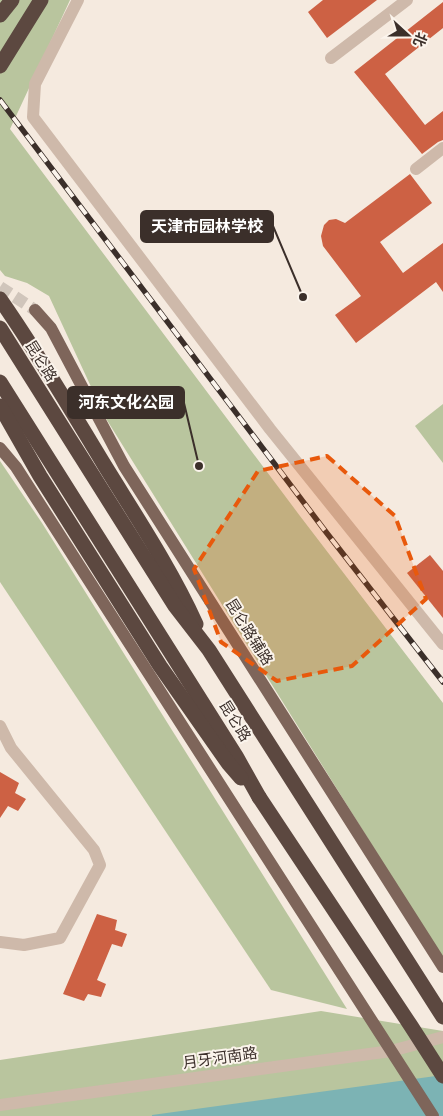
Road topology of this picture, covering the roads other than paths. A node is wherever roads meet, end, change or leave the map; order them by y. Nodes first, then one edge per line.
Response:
1 (12, 0) edge
2 (41, 0) edge
3 (78, 0) edge
4 (407, 0) edge
5 (0, 15) edge
6 (332, 58) dead end
7 (0, 66) edge
8 (443, 148) edge
9 (416, 169) dead end
10 (0, 288) edge
11 (0, 300) edge
12 (35, 310) tunnel mouth
13 (0, 328) edge
14 (22, 331) junction
15 (0, 382) edge
16 (0, 406) edge
17 (0, 419) edge
18 (0, 448) edge
19 (40, 476) junction
20 (443, 644) edge
21 (209, 650) junction
22 (0, 726) edge
23 (259, 798) junction
24 (0, 942) edge
25 (443, 967) edge
26 (443, 1017) edge
27 (443, 1037) edge
28 (391, 1051) junction
29 (443, 1076) edge
30 (0, 1105) edge
31 (433, 1116) edge

1 - 5 highway
2 - 7 highway
3 - 20 street
4 - 6 street
8 - 9 street
10 - 14 highway
11 - 14 highway
12 - 25 main road, 昆仑路辅路
13 - 21 highway, 昆仑路
14 - 21 highway
15 - 23 highway, 昆仑路
16 - 19 highway
17 - 19 highway
18 - 28 main road
19 - 23 highway
21 - 26 highway, 昆仑路
22 - 24 street
23 - 29 highway, 昆仑路, bridge
27 - 28 street, 月牙河南路
28 - 30 street, 月牙河南路
28 - 31 main road

